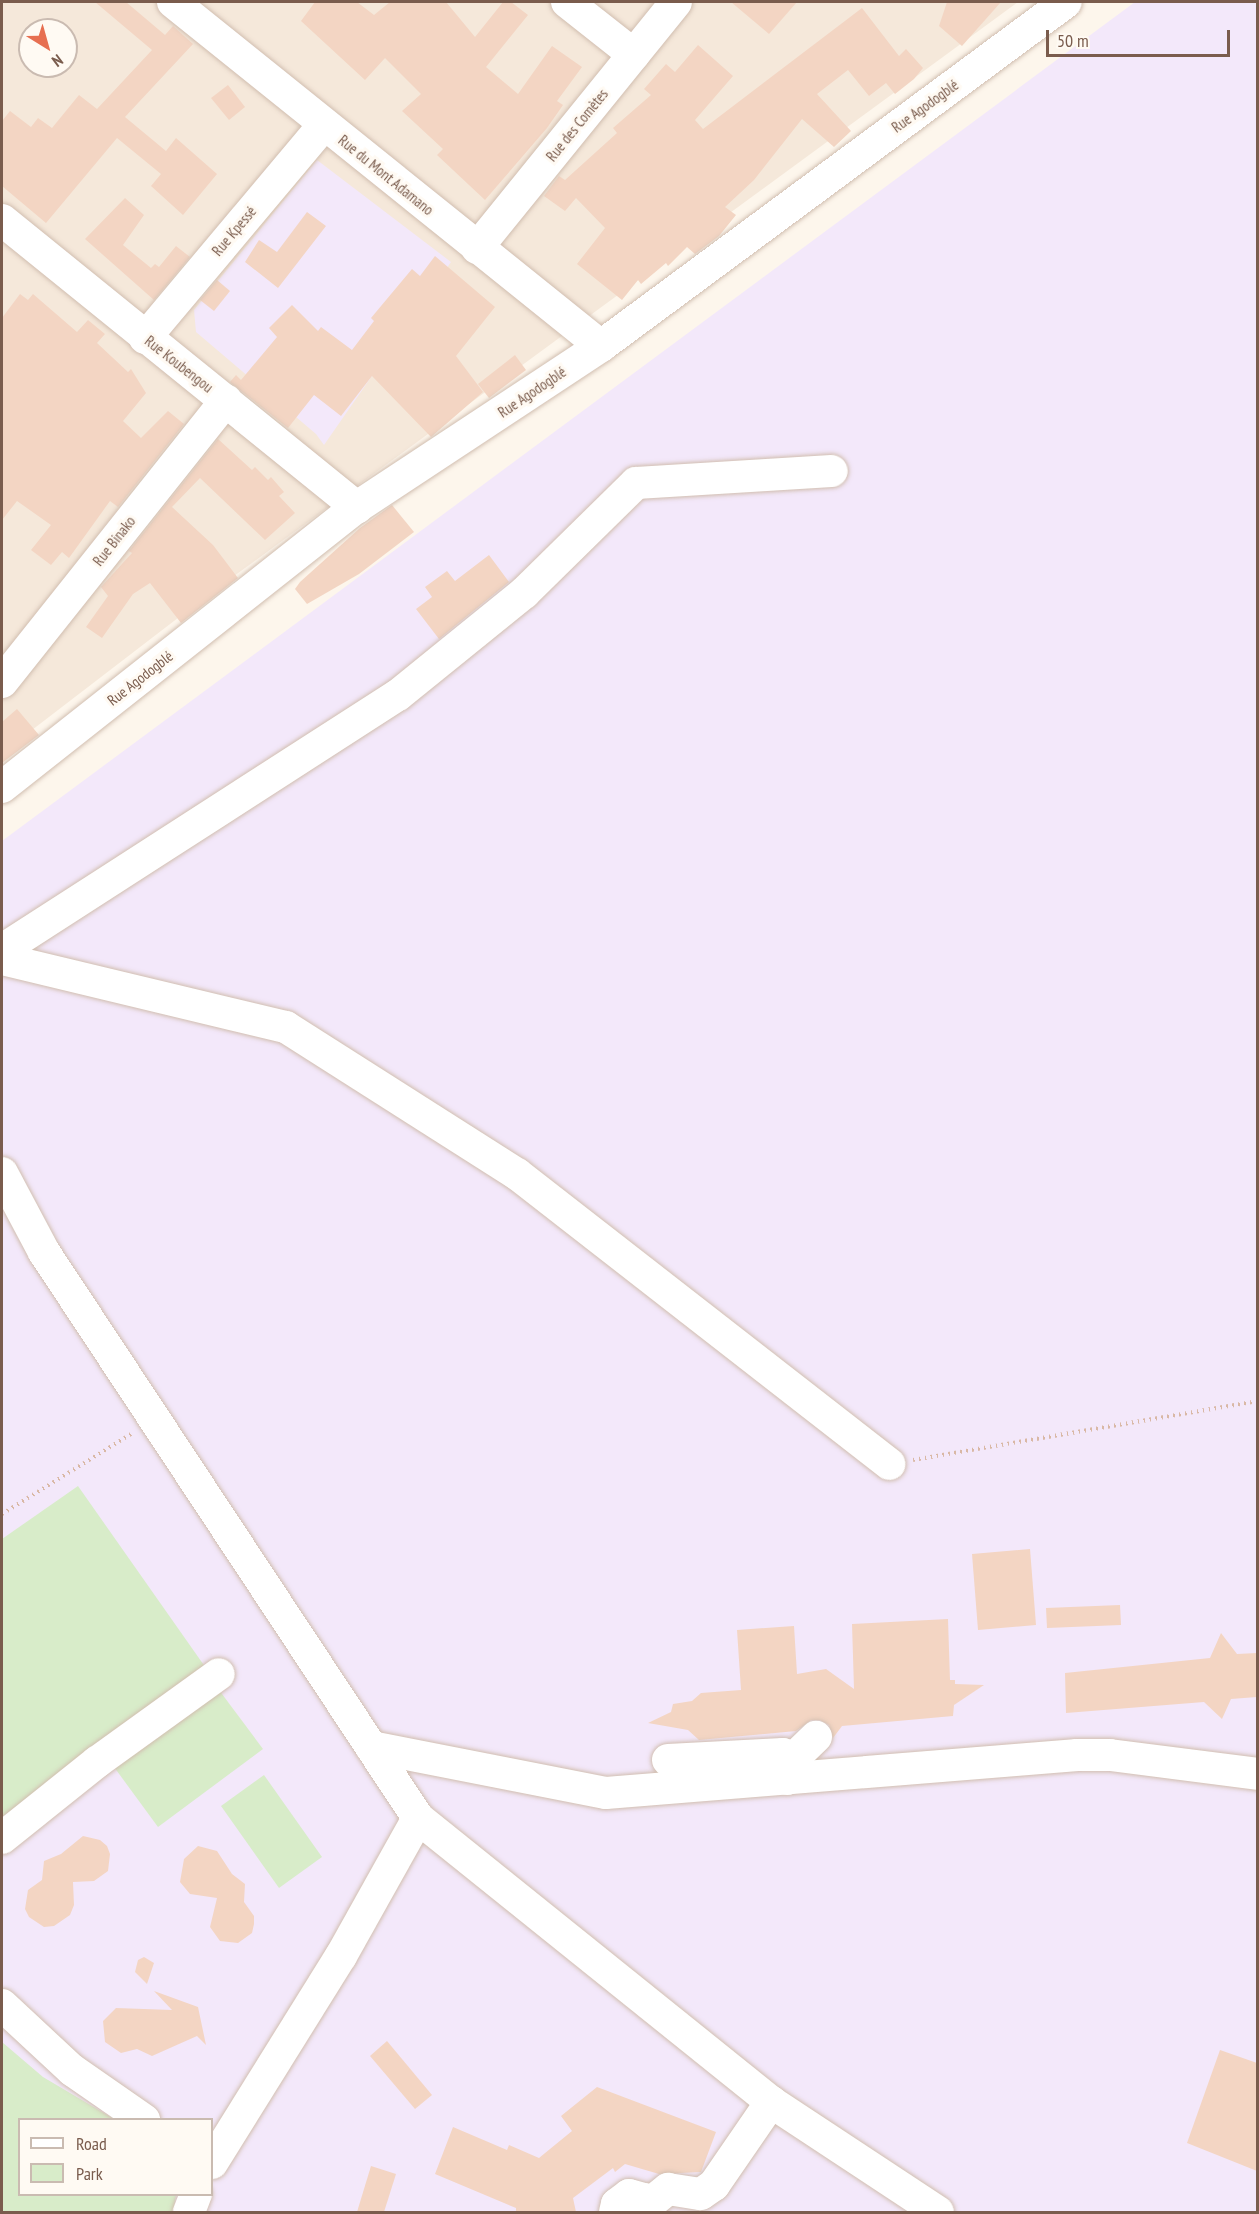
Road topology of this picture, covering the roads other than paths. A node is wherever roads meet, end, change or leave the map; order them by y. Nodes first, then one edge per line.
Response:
1 (567, 2) edge
2 (676, 2) edge
3 (1066, 2) edge
4 (186, 6) edge
5 (634, 55) junction
6 (324, 125) junction
7 (2, 222) edge
8 (477, 248) junction
9 (145, 338) junction
10 (601, 346) junction
11 (226, 400) junction
12 (832, 471) dead end
13 (357, 507) junction
14 (2, 682) edge
15 (2, 787) edge
16 (2, 950) edge
17 (2, 959) edge
18 (2, 1173) edge
19 (889, 1464) road end
20 (219, 1674) dead end
21 (816, 1737) dead end
22 (371, 1747) junction
23 (668, 1760) dead end
24 (790, 1769) junction
25 (1257, 1774) edge
26 (418, 1818) junction
27 (2, 1838) edge
28 (2, 2005) edge
29 (771, 2102) junction
30 (141, 2118) edge
31 (213, 2161) edge
32 (195, 2196) edge
33 (649, 2209) edge
34 (189, 2212) edge
35 (615, 2212) edge
36 (938, 2212) edge

1 - 5 street
2 - 5 street, Rue des Comètes
3 - 10 street, Rue Agodogblé
4 - 6 street, Rue du Mont Adamano
5 - 8 street, Rue des Comètes
6 - 8 street, Rue du Mont Adamano
6 - 9 street, Rue Kpessé
7 - 9 street, Rue Koubengou
8 - 10 street, Rue du Mont Adamano
9 - 11 street, Rue Koubengou
10 - 13 street, Rue Agodogblé
11 - 13 street, Rue Koubengou
11 - 14 street, Rue Binako
12 - 16 street
13 - 15 street, Rue Agodogblé
17 - 19 street
18 - 22 street
20 - 27 street
21 - 24 street
22 - 24 street
22 - 26 street
23 - 24 street
24 - 25 street
26 - 29 street
26 - 31 street
28 - 30 street
29 - 33 street
29 - 36 street
32 - 34 street
33 - 35 street

